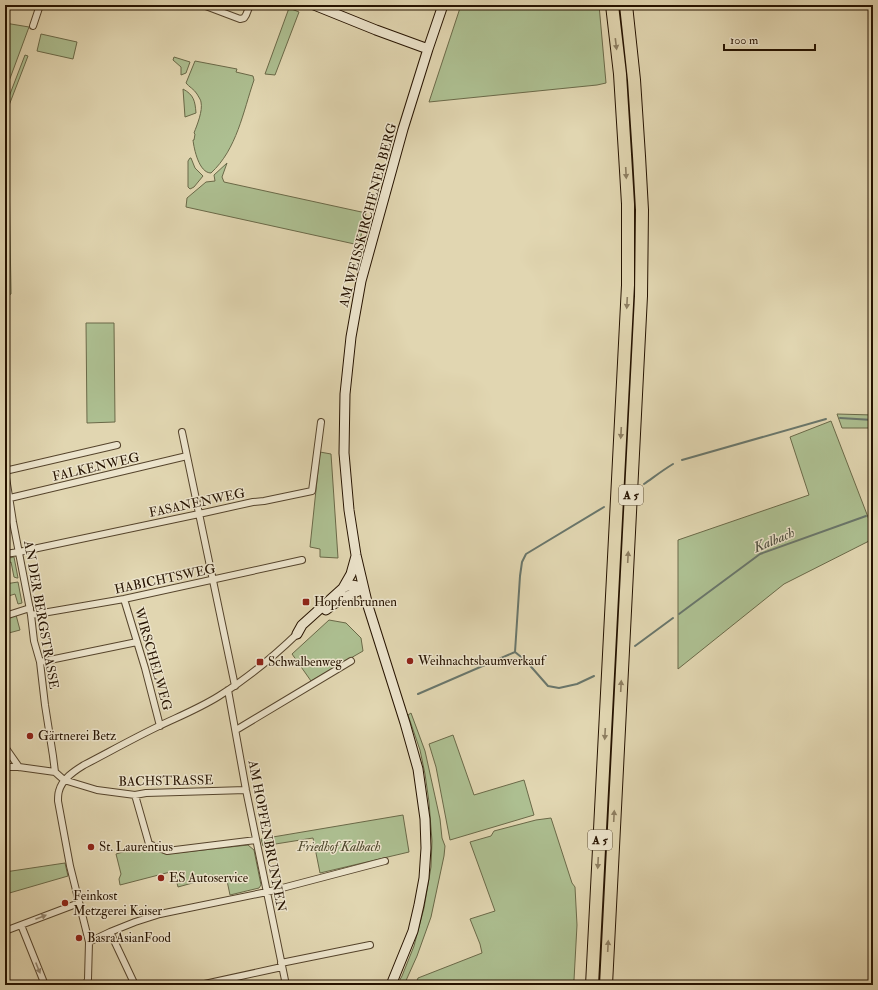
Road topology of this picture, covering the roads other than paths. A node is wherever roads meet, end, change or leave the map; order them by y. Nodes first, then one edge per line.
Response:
1 (40, 5) edge
2 (203, 5) edge
3 (250, 5) edge
4 (314, 5) edge
5 (443, 5) edge
6 (612, 5) edge
7 (626, 5) edge
8 (33, 26) dead end
9 (428, 49) junction
10 (321, 422) dead end
11 (182, 432) dead end
12 (117, 445) dead end
13 (187, 456) junction
14 (6, 462) edge
15 (5, 471) edge
16 (10, 498) junction
17 (199, 514) junction
18 (19, 552) junction
19 (5, 554) edge
20 (356, 555) junction
21 (302, 560) dead end
22 (213, 580) junction
23 (343, 588) junction
24 (363, 589) junction
25 (349, 596) junction
26 (124, 599) junction
27 (368, 606) junction
28 (30, 612) junction
29 (5, 616) edge
30 (297, 634) junction
31 (137, 642) junction
32 (351, 661) dead end
33 (40, 662) junction
34 (235, 686) junction
35 (228, 690) junction
36 (160, 726) junction
37 (236, 730) junction
38 (5, 748) edge
39 (5, 767) edge
40 (19, 767) junction
41 (55, 772) junction
42 (64, 780) junction
43 (246, 790) junction
44 (134, 795) junction
45 (256, 840) junction
46 (385, 861) dead end
47 (267, 892) junction
48 (79, 903) junction
49 (21, 925) junction
50 (5, 931) edge
51 (110, 932) junction
52 (89, 942) junction
53 (370, 945) dead end
54 (282, 965) junction
55 (45, 985) edge
56 (86, 985) edge
57 (135, 985) edge
58 (200, 985) edge
59 (286, 985) edge
60 (391, 985) edge
61 (592, 985) edge
62 (606, 985) edge

1 - 8 street
2 - 3 street
4 - 9 main road
5 - 9 main road, AM WEISSKIRCHENER BERG
6 -> 61 highway, A 5
62 -> 7 highway, A 5
9 - 20 main road, AM WEISSKIRCHENER BERG
10 - 17 street, FASANENWEG
11 - 13 street
12 - 15 street
13 - 16 street, FALKENWEG
13 - 17 street
14 - 15 street, AN DER BERGSTRASSE
15 - 16 street, AN DER BERGSTRASSE
16 - 18 street, AN DER BERGSTRASSE
17 - 18 street, FASANENWEG
17 - 22 street
18 - 19 street, FASANENWEG
18 - 28 street, AN DER BERGSTRASSE
20 - 23 main road, AM WEISSKIRCHENER BERG
20 - 24 main road, AM WEISSKIRCHENER BERG
21 - 22 street, HABICHTSWEG
22 - 26 street, HABICHTSWEG
22 - 34 street
23 - 24 main road
23 - 30 main road, AM WEISSKIRCHENER BERG
24 - 25 main road, AM WEISSKIRCHENER BERG
24 - 27 main road
25 - 27 main road
25 - 30 main road, AM WEISSKIRCHENER BERG
26 - 28 street, HABICHTSWEG
26 - 31 street, WIRSCHELWEG
27 - 60 main road
28 - 29 street, HABICHTSWEG
28 - 33 street, AN DER BERGSTRASSE
30 - 34 street, AM WEISSKIRCHENER BERG
31 - 33 street
31 - 36 street, WIRSCHELWEG
32 - 37 street
33 - 41 street, AN DER BERGSTRASSE
34 - 35 street, AM WEISSKIRCHENER BERG
35 - 36 street, AM WEISSKIRCHENER BERG
35 - 37 street, AM HOPFENBRUNNEN
36 - 42 street, AM WEISSKIRCHENER BERG
37 - 43 street, AM HOPFENBRUNNEN
38 - 40 street
39 - 40 street
40 - 41 street
41 - 42 street
42 - 44 street, BACHSTRASSE
42 - 48 street
43 - 44 street, BACHSTRASSE
43 - 45 street, AM HOPFENBRUNNEN
44 - 45 street
45 - 47 street, AM HOPFENBRUNNEN
46 - 47 street
47 - 51 street
47 - 54 street, AM HOPFENBRUNNEN
49 -> 48 street
48 - 52 street
49 - 50 street
49 -> 55 street
51 - 52 street
51 - 57 street
52 - 56 street
53 - 54 street
54 - 58 street
54 - 59 street, AM HOPFENBRUNNEN

